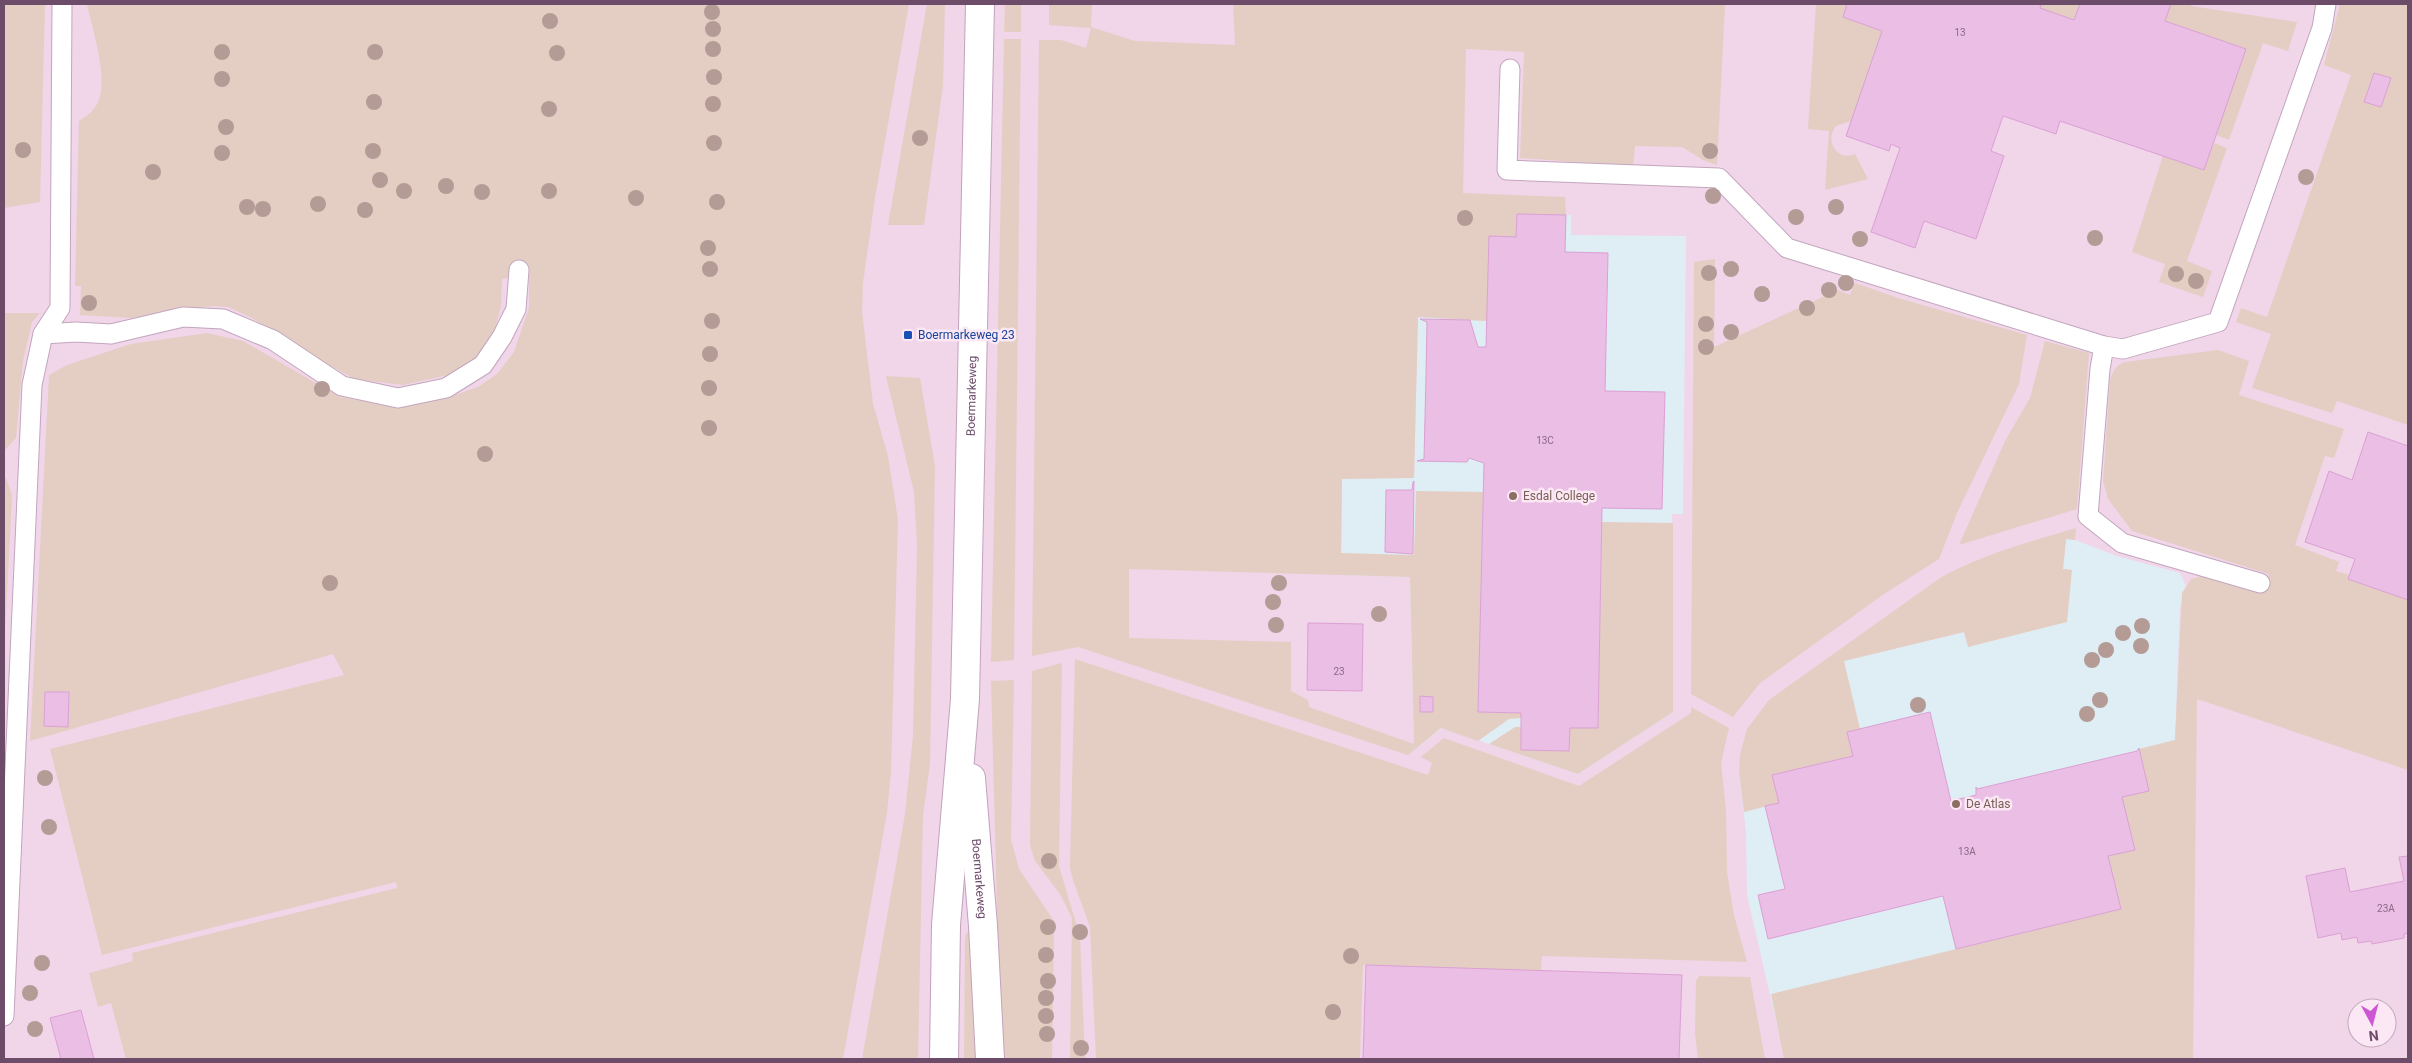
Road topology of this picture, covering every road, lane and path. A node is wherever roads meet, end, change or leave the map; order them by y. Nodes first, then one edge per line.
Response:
1 (62, 4) edge
2 (980, 4) edge
3 (2326, 4) edge
4 (1510, 69) dead end
5 (520, 270) dead end
6 (43, 334) junction
7 (2104, 346) junction
8 (2260, 583) dead end
9 (965, 699) junction
10 (4, 1016) edge
11 (944, 1059) edge
12 (990, 1059) edge

1 - 6 lane
2 - 9 street, Boermarkeweg
3 - 7 lane
4 - 7 lane
5 - 6 lane
6 - 10 lane
7 - 8 lane
9 - 11 street, Boermarkeweg
9 - 12 street, Boermarkeweg

